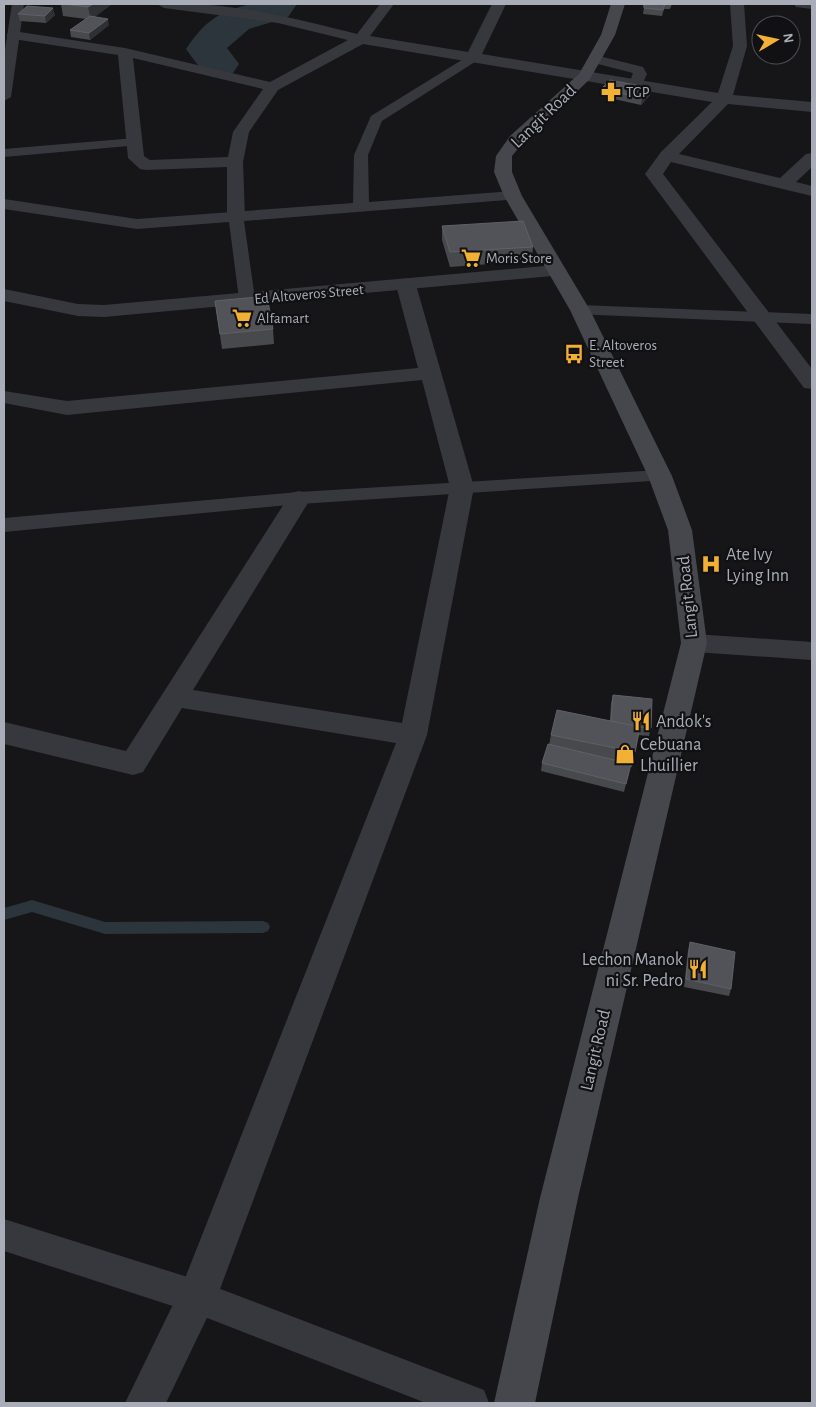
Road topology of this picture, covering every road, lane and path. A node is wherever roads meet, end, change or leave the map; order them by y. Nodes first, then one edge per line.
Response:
1 (18, 4) edge
2 (164, 4) edge
3 (291, 4) edge
4 (387, 4) edge
5 (499, 4) edge
6 (618, 4) edge
7 (737, 4) edge
8 (800, 4) edge
9 (812, 5) edge
10 (278, 19) junction
11 (13, 35) junction
12 (361, 38) junction
13 (125, 52) junction
14 (473, 57) junction
15 (590, 67) junction
16 (272, 87) junction
17 (4, 97) edge
18 (724, 99) junction
19 (812, 107) edge
20 (135, 142) junction
21 (4, 152) edge
22 (667, 156) junction
23 (812, 158) edge
24 (235, 162) junction
25 (783, 184) junction
26 (812, 191) edge
27 (513, 196) junction
28 (4, 204) edge
29 (361, 207) junction
30 (236, 218) junction
31 (556, 271) junction
32 (406, 285) junction
33 (4, 295) edge
34 (247, 300) junction
35 (580, 310) junction
36 (762, 317) junction
37 (812, 319) edge
38 (430, 373) junction
39 (812, 383) edge
40 (4, 396) edge
41 (660, 476) junction
42 (462, 487) junction
43 (300, 498) junction
44 (4, 525) edge
45 (694, 643) junction
46 (812, 651) edge
47 (175, 697) junction
48 (4, 734) edge
49 (413, 735) junction
50 (4, 1236) edge
51 (197, 1297) junction
52 (145, 1403) edge
53 (471, 1403) edge
54 (514, 1403) edge

1 - 11 lane
2 - 10 street
3 - 10 street
4 - 12 street
5 - 14 street
6 - 15 main road, Langit Road
7 - 18 street
8 - 9 lane
10 - 12 street
11 - 13 street
11 - 17 lane
12 - 14 street
12 - 16 street
13 - 16 street
13 - 20 street
14 - 15 street
14 - 29 lane
15 - 18 street
15 - 27 main road, Langit Road
16 - 24 street
18 - 19 street
18 - 22 street
20 - 21 lane
20 - 24 street
22 - 25 street
22 - 36 street
23 - 25 street
24 - 30 street
25 - 26 street
27 - 29 lane
27 - 31 main road, Langit Road
28 - 30 lane
29 - 30 lane
30 - 34 lane
31 - 32 street, Ed Altoveros Street
31 - 35 main road, Langit Road
32 - 34 street, Ed Altoveros Street
32 - 38 street
33 - 34 street, Ed Altoveros Street
35 - 36 lane
35 - 41 main road, Langit Road
36 - 37 lane
36 - 39 street
38 - 40 street
38 - 42 street
41 - 42 lane
41 - 45 main road, Langit Road
42 - 43 lane
42 - 49 street
43 - 44 lane
43 - 47 street
45 - 46 street
45 - 54 main road, Langit Road
47 - 48 street
47 - 49 street
49 - 51 street
50 - 51 lane
51 - 52 street
51 - 53 lane

